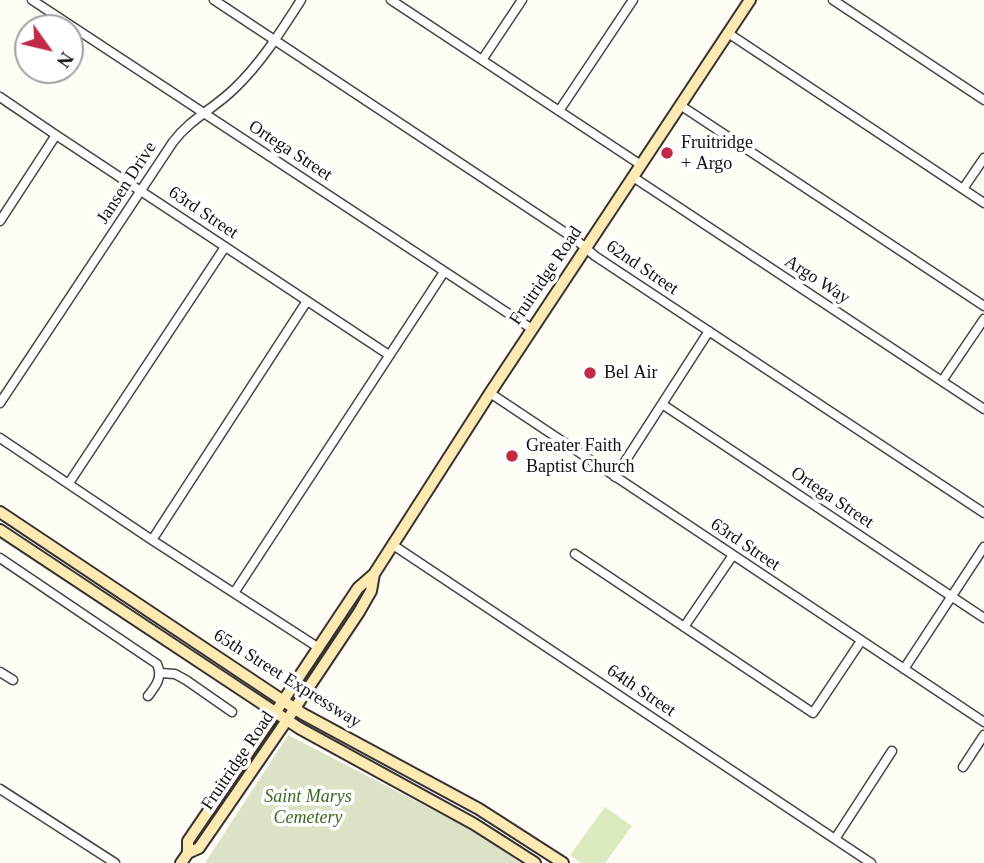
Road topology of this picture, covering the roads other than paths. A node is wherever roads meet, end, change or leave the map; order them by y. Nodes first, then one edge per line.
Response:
1 (32, 0) edge
2 (214, 0) edge
3 (301, 0) edge
4 (391, 0) edge
5 (413, 0) edge
6 (522, 0) edge
7 (632, 0) edge
8 (750, 0) edge
9 (832, 0) edge
10 (407, 10) junction
11 (728, 33) junction
12 (275, 40) junction
13 (482, 60) junction
14 (0, 97) edge
15 (984, 100) edge
16 (680, 105) junction
17 (559, 111) junction
18 (204, 113) junction
19 (56, 135) junction
20 (984, 158) edge
21 (640, 165) junction
22 (633, 177) junction
23 (963, 189) junction
24 (141, 190) junction
25 (984, 203) edge
26 (0, 221) edge
27 (225, 247) junction
28 (585, 248) junction
29 (444, 272) junction
30 (307, 301) junction
31 (984, 306) edge
32 (984, 319) edge
33 (532, 329) junction
34 (709, 331) junction
35 (389, 355) junction
36 (942, 382) junction
37 (489, 393) junction
38 (0, 403) edge
39 (662, 404) junction
40 (984, 409) edge
41 (0, 438) edge
42 (615, 477) junction
43 (69, 483) junction
44 (0, 512) edge
45 (984, 513) edge
46 (0, 530) edge
47 (152, 540) junction
48 (393, 545) junction
49 (984, 547) edge
50 (575, 554) dead end
51 (733, 555) junction
52 (0, 558) edge
53 (374, 574) junction
54 (234, 593) junction
55 (951, 596) junction
56 (984, 618) edge
57 (684, 627) junction
58 (861, 641) junction
59 (319, 648) junction
60 (904, 669) junction
61 (0, 672) edge
62 (160, 673) junction
63 (13, 680) dead end
64 (148, 696) dead end
65 (283, 701) junction
66 (295, 708) junction
67 (232, 712) dead end
68 (275, 713) junction
69 (287, 720) junction
70 (984, 722) edge
71 (984, 735) edge
72 (892, 751) dead end
73 (963, 767) dead end
74 (0, 789) edge
75 (835, 839) junction
76 (188, 853) junction
77 (115, 863) edge
78 (181, 863) edge
79 (536, 863) edge
80 (563, 863) edge
81 (871, 863) edge

1 - 18 street, Ortega Street
2 - 12 street, 62nd Street
3 - 12 street, Jansen Drive
4 - 10 street
5 - 10 street
6 - 13 street
7 - 17 street
8 - 11 main road, Fruitridge Road
9 - 15 street
10 - 13 street
11 - 16 main road, Fruitridge Road
11 - 23 street
12 - 18 street, Jansen Drive
12 - 28 street, 62nd Street
13 - 17 street
14 - 19 street, 63rd Street
16 - 21 main road, Fruitridge Road
16 - 31 street
17 - 21 street
18 - 24 street, Jansen Drive
18 - 29 street, Ortega Street
19 - 24 street, 63rd Street
19 - 26 street
20 - 23 street
21 - 22 main road, Fruitridge Road
22 - 28 main road, Fruitridge Road
22 - 36 street, Argo Way
23 - 25 street
24 - 27 street, 63rd Street
24 - 38 street, Jansen Drive
27 - 30 street, 63rd Street
27 - 43 street
28 - 33 main road, Fruitridge Road
28 - 34 street, 62nd Street
29 - 33 street, Ortega Street
29 - 35 street
30 - 35 street, 63rd Street
30 - 47 street
32 - 36 street
33 - 37 main road, Fruitridge Road
34 - 39 street
34 - 45 street, 62nd Street
35 - 54 street
36 - 40 street, Argo Way
37 - 42 street, 63rd Street
37 - 48 main road, Fruitridge Road
39 - 42 street
39 - 55 street, Ortega Street
41 - 43 street
42 - 51 street, 63rd Street
43 - 47 street
44 - 65 main road, 65th Street Expressway
46 - 68 main road, 65th Street Expressway
47 - 54 street
48 - 53 main road, Fruitridge Road
48 - 75 street, 64th Street
49 - 55 street
50 - 57 street
51 - 57 street
51 - 58 street, 63rd Street
52 - 62 street
53 - 59 main road, Fruitridge Road
53 - 66 main road, Fruitridge Road
54 - 59 street
55 - 56 street, Ortega Street
55 - 60 street
57 - 58 street
58 - 60 street, 63rd Street
59 - 65 main road, Fruitridge Road
60 - 70 street, 63rd Street
61 - 63 street
62 - 64 street
62 - 67 street
65 - 66 main road, 65th Street Expressway
65 - 68 main road, Fruitridge Road
66 - 69 main road, Fruitridge Road
66 - 80 main road, 65th Street Expressway
68 - 69 main road, 65th Street Expressway
68 - 76 main road, Fruitridge Road
69 - 76 main road, Fruitridge Road
69 - 79 main road, 65th Street Expressway
71 - 73 street
72 - 75 street
74 - 77 street
75 - 81 street, 64th Street
76 - 78 main road, Fruitridge Road

